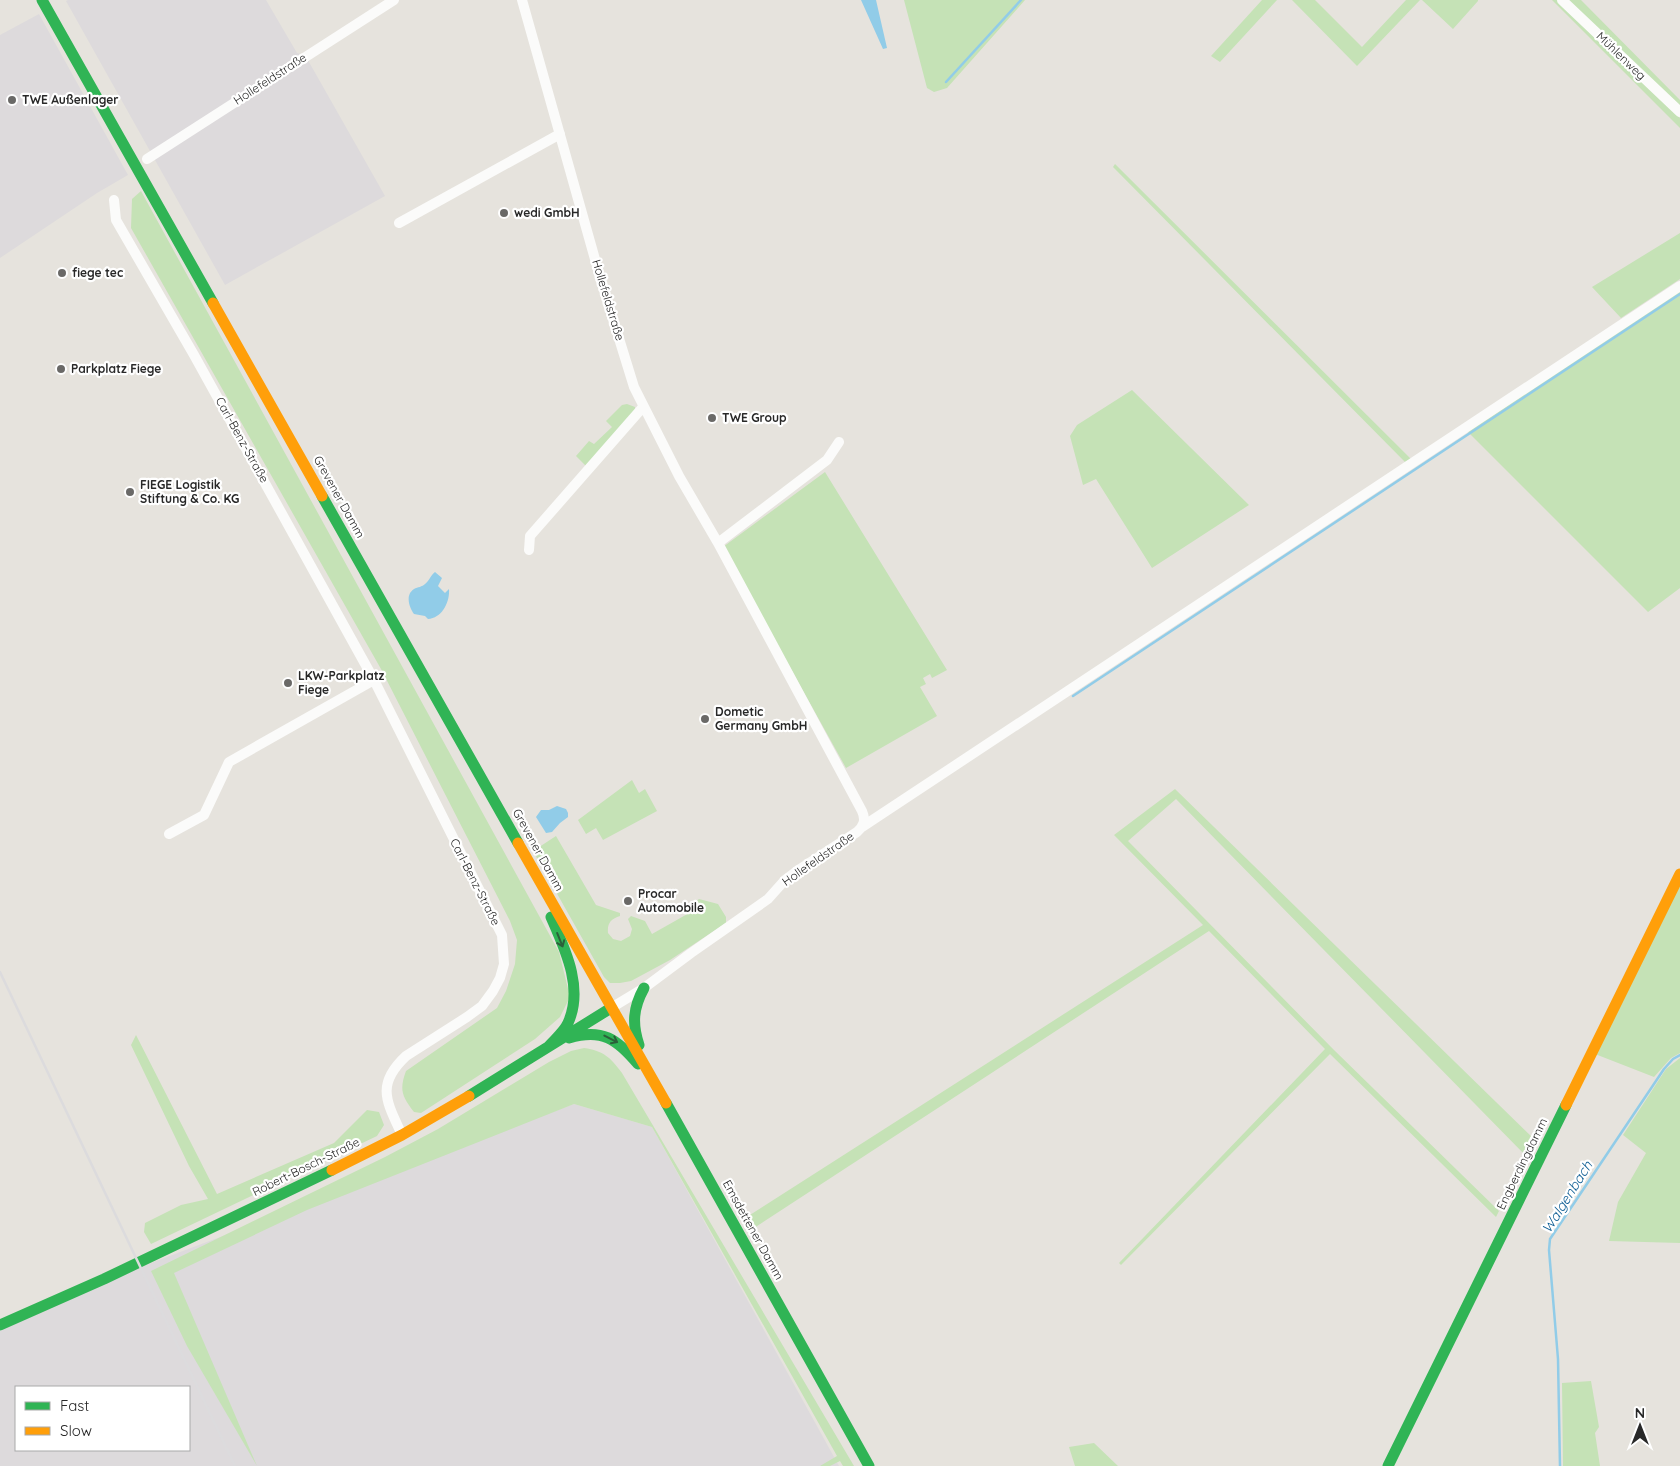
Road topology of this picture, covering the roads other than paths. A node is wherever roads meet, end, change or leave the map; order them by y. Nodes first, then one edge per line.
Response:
1 (42, 0) edge
2 (394, 0) edge
3 (522, 0) edge
4 (1562, 0) edge
5 (1680, 112) edge
6 (560, 134) junction
7 (147, 159) dead end
8 (114, 200) dead end
9 (399, 223) dead end
10 (1680, 286) edge
11 (643, 408) junction
12 (839, 442) dead end
13 (718, 543) junction
14 (529, 550) dead end
15 (374, 680) junction
16 (862, 826) junction
17 (169, 834) dead end
18 (529, 862) junction
19 (1680, 874) edge
20 (644, 988) junction
21 (611, 1008) junction
22 (548, 1047) junction
23 (656, 1086) junction
24 (402, 1136) junction
25 (0, 1325) edge
26 (869, 1466) edge
27 (1388, 1466) edge

1 - 18 main road, Grevener Damm
2 - 7 street, Hollefeldstraße
3 - 6 street, Hollefeldstraße
4 - 5 street, Mühlenweg
6 - 9 street
6 - 11 street, Hollefeldstraße
8 - 15 street, Carl-Benz-Straße
10 - 16 street
11 - 13 street, Hollefeldstraße
11 - 14 street
12 - 13 street
13 - 16 street, Hollefeldstraße
15 - 17 street
15 - 24 street, Carl-Benz-Straße
16 - 20 street, Hollefeldstraße
18 - 21 main road, Grevener Damm
18 -> 22 main road
19 - 27 main road, Engberdingdamm
20 - 21 street, Hollefeldstraße
20 - 23 main road
21 - 22 main road, Robert-Bosch-Straße
21 - 23 main road, Emsdettener Damm
22 -> 23 main road
22 - 24 main road, Robert-Bosch-Straße
23 - 26 main road, Emsdettener Damm
24 - 25 main road, Robert-Bosch-Straße

